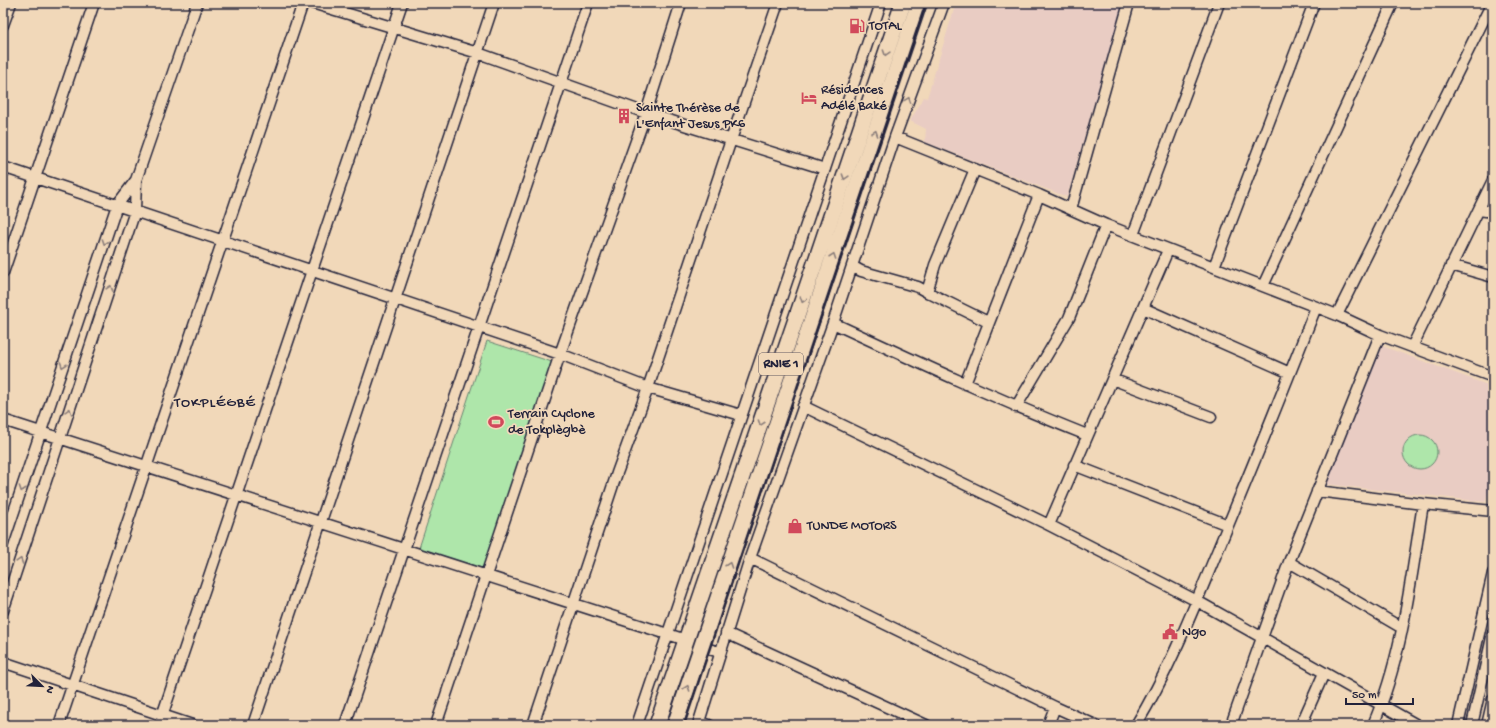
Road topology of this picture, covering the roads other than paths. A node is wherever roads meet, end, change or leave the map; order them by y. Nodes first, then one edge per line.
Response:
1 (11, 3) edge
2 (94, 3) edge
3 (197, 3) edge
4 (303, 3) edge
5 (312, 3) edge
6 (402, 3) edge
7 (494, 3) edge
8 (588, 3) edge
9 (681, 3) edge
10 (778, 3) edge
11 (881, 3) edge
12 (903, 3) edge
13 (919, 3) edge
14 (944, 3) edge
15 (1129, 3) edge
16 (1220, 3) edge
17 (1314, 3) edge
18 (1393, 3) edge
19 (1492, 3) edge
20 (1490, 16) edge
21 (3, 26) edge
22 (393, 28) junction
23 (478, 54) junction
24 (561, 82) junction
25 (646, 113) junction
26 (894, 137) junction
27 (731, 140) junction
28 (3, 167) edge
29 (825, 169) junction
30 (975, 169) junction
31 (35, 178) junction
32 (136, 180) junction
33 (1493, 180) edge
34 (1039, 195) junction
35 (117, 205) junction
36 (1071, 209) junction
37 (1479, 210) junction
38 (135, 211) junction
39 (1493, 212) edge
40 (1106, 225) junction
41 (1134, 235) junction
42 (223, 241) junction
43 (1168, 250) junction
44 (1451, 265) junction
45 (852, 266) junction
46 (1214, 268) junction
47 (311, 270) junction
48 (3, 274) edge
49 (1493, 277) edge
50 (1263, 286) junction
51 (927, 292) junction
52 (395, 298) junction
53 (1316, 307) junction
54 (1143, 308) junction
55 (1337, 315) junction
56 (988, 322) junction
57 (833, 323) junction
58 (478, 326) junction
59 (1380, 335) junction
60 (1412, 347) junction
61 (560, 354) junction
62 (1290, 373) junction
63 (1493, 378) edge
64 (1112, 379) junction
65 (965, 384) junction
66 (648, 388) junction
67 (803, 406) junction
68 (1016, 407) junction
69 (741, 415) junction
70 (1211, 417) dead end
71 (3, 420) edge
72 (41, 432) junction
73 (1087, 435) junction
74 (60, 438) junction
75 (1074, 465) junction
76 (146, 466) junction
77 (1317, 491) junction
78 (236, 495) junction
79 (1423, 504) junction
80 (1493, 511) edge
81 (320, 522) junction
82 (1049, 525) junction
83 (1228, 525) junction
84 (3, 544) edge
85 (404, 549) junction
86 (750, 558) junction
87 (1289, 562) junction
88 (1493, 572) edge
89 (486, 576) junction
90 (1197, 601) junction
91 (573, 604) junction
92 (3, 612) edge
93 (1402, 628) junction
94 (726, 633) junction
95 (1493, 633) edge
96 (667, 634) junction
97 (1262, 638) junction
98 (686, 640) junction
99 (701, 647) junction
100 (720, 652) junction
101 (3, 662) edge
102 (1324, 673) junction
103 (72, 685) junction
104 (1493, 699) edge
105 (1382, 705) junction
106 (1055, 708) junction
107 (162, 715) junction
108 (702, 724) edge
109 (59, 725) edge
110 (159, 725) edge
111 (192, 725) edge
112 (253, 725) edge
113 (345, 725) edge
114 (436, 725) edge
115 (533, 725) edge
116 (636, 725) edge
117 (657, 725) edge
118 (675, 725) edge
119 (926, 725) edge
120 (1048, 725) edge
121 (1095, 725) edge
122 (1136, 725) edge
123 (1231, 725) edge
124 (1302, 725) edge
125 (1373, 725) edge
126 (1417, 725) edge
127 (1458, 725) edge
128 (1472, 725) edge
129 (1487, 725) edge

1 - 21 street
2 - 31 street
3 - 32 street
4 - 42 street
5 - 22 street
6 - 22 street
7 - 23 street
8 - 24 street
9 - 25 street
10 - 27 street
11 - 29 street
12 -> 98 highway, RNIE 1
99 -> 13 highway, RNIE 1
26 -> 14 street
15 - 36 street
16 - 41 street
17 - 46 street
18 - 50 street
19 - 20 street
20 - 55 street
22 - 23 street
22 - 47 street
23 - 24 street
23 - 52 street
24 - 25 street
24 - 58 street
25 - 27 street
25 - 61 street
26 - 30 street
26 - 45 street
27 - 29 street
27 - 66 street
28 - 31 street
29 - 69 street
30 - 34 street
30 - 51 street
31 - 35 street
31 - 48 street
32 - 35 street
32 - 38 street
33 - 37 street
34 - 36 street
34 - 56 street
35 - 38 street
35 -> 72 street
36 - 40 street
37 - 39 street
37 - 44 street
38 - 42 street
74 -> 38 street
40 - 41 street
40 - 68 street
41 - 43 street
42 - 47 street
42 - 76 street
43 - 46 street
43 - 54 street
44 - 49 street
44 - 60 street
45 - 51 street
45 - 57 street
46 - 50 street
47 - 52 street
47 - 78 street
50 - 53 street
51 - 56 street
52 - 58 street
52 - 81 street
53 - 55 street
53 - 62 street
54 - 62 street
54 - 64 street
55 - 59 street
56 - 65 street
57 - 65 street
57 - 67 street
58 - 61 street
58 - 85 street
59 - 60 street
59 - 77 street
60 - 63 street
61 - 66 street
61 - 89 street
62 - 83 street
64 - 70 street
64 - 73 street
65 - 68 street
66 - 69 street
66 - 91 street
67 - 82 street
67 - 86 street
68 - 73 street
69 - 96 street
71 - 72 street
72 - 74 street
72 -> 84 street
73 - 75 street
74 - 76 street
92 -> 74 street
75 - 82 street
75 - 83 street
76 - 78 street
76 - 103 street
77 - 79 street
77 - 87 street
78 - 81 street
78 - 107 street
79 - 80 street
79 - 93 street
81 - 85 street
81 - 112 street
82 - 90 street
83 - 90 street
85 - 89 street
85 - 113 street
86 - 94 street
86 - 106 street
87 - 93 street
87 - 97 street
88 - 127 street
89 - 91 street
89 - 114 street
90 - 97 street
90 - 122 street
91 - 96 street
91 - 115 street
93 - 105 street
94 - 100 street
94 - 119 street
95 - 128 street
96 - 98 street
96 - 116 street
97 - 102 street
97 - 123 street
98 - 117 highway, RNIE 1
99 - 100 street
118 -> 99 highway, RNIE 1
100 - 108 street
101 - 103 street
102 - 105 street
102 - 124 street
103 - 107 street
103 - 109 street
104 - 129 street
105 - 125 street
105 - 126 street
106 - 120 street
106 - 121 street
107 - 110 street
107 - 111 street

